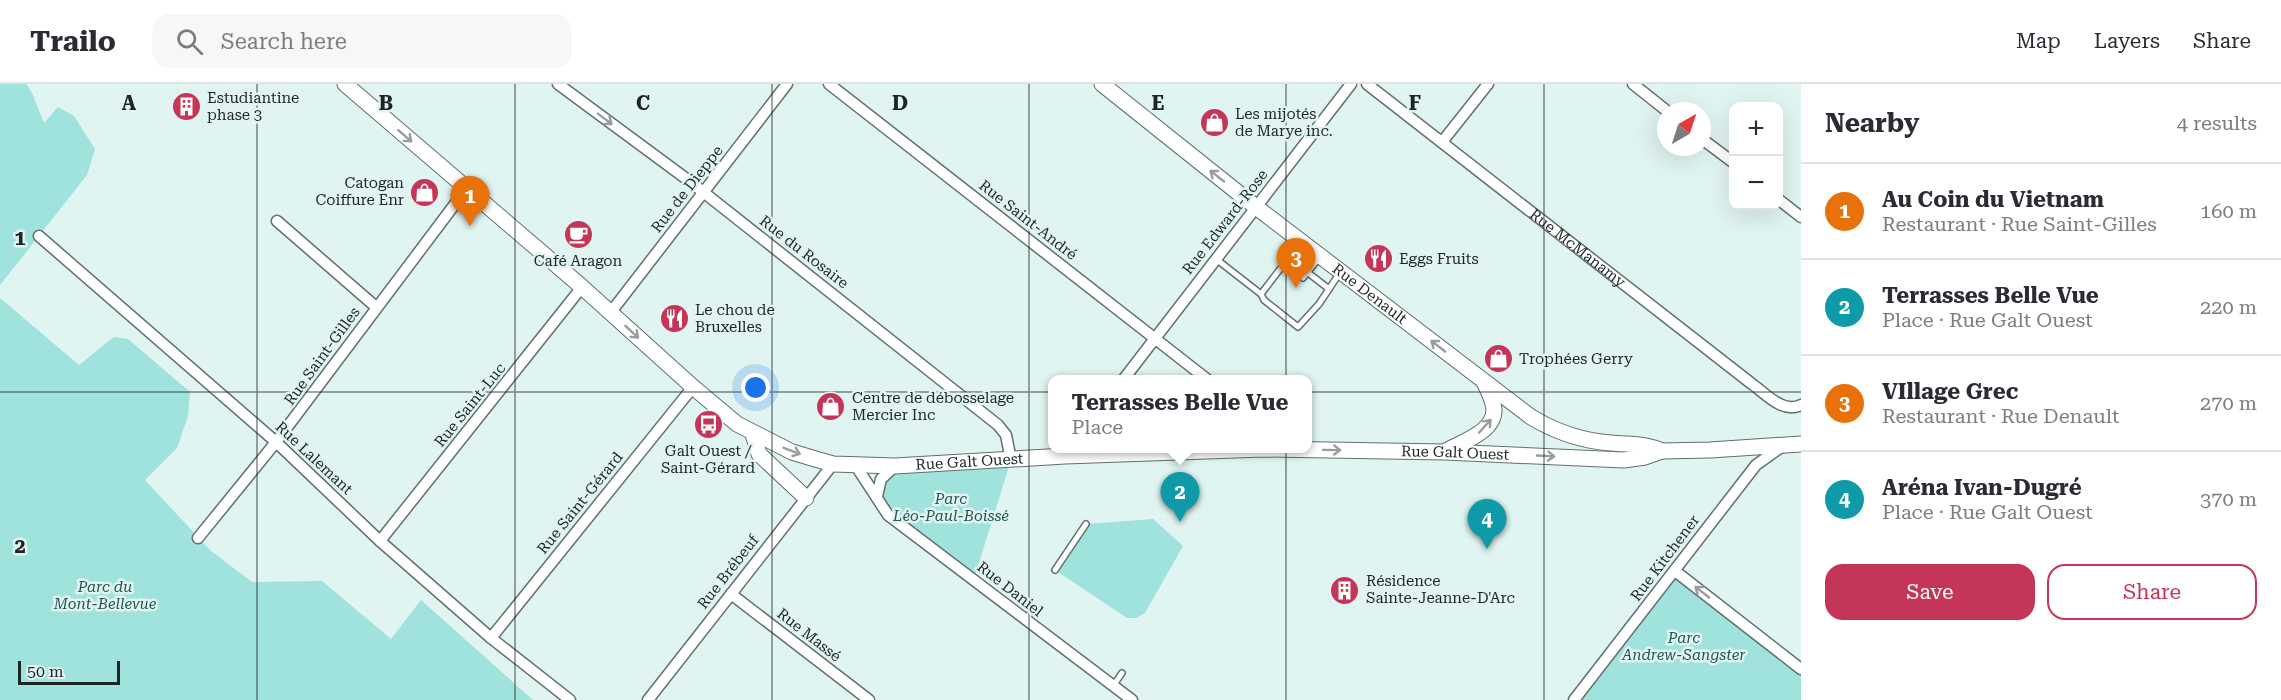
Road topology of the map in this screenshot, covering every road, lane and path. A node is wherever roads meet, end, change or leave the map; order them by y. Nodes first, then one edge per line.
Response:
1 (345, 84) edge
2 (558, 84) edge
3 (787, 84) edge
4 (829, 84) edge
5 (1102, 84) edge
6 (1351, 84) edge
7 (1367, 84) edge
8 (1488, 84) edge
9 (1633, 84) edge
10 (1657, 103) edge
11 (1442, 142) junction
12 (1711, 145) edge
13 (1729, 159) edge
14 (467, 188) junction
15 (703, 193) junction
16 (1783, 202) edge
17 (1256, 207) junction
18 (1801, 217) edge
19 (277, 221) dead end
20 (39, 236) dead end
21 (1302, 242) junction
22 (1321, 256) junction
23 (1289, 258) junction
24 (1216, 259) junction
25 (1308, 272) junction
26 (1341, 272) junction
27 (1303, 278) dead end
28 (582, 287) junction
29 (1329, 289) junction
30 (1261, 294) junction
31 (376, 307) junction
32 (611, 312) junction
33 (1155, 338) junction
34 (1127, 375) edge
35 (1202, 375) edge
36 (1484, 382) junction
37 (693, 387) junction
38 (1796, 406) edge
39 (753, 434) junction
40 (276, 442) junction
41 (1794, 444) edge
42 (1312, 450) edge
43 (1662, 451) junction
44 (1445, 452) junction
45 (1061, 453) edge
46 (1801, 457) edge
47 (1011, 460) junction
48 (833, 464) junction
49 (856, 466) junction
50 (895, 466) junction
51 (877, 496) junction
52 (806, 498) junction
53 (1086, 524) dead end
54 (198, 538) dead end
55 (380, 541) junction
56 (1055, 570) dead end
57 (1675, 571) junction
58 (731, 594) junction
59 (1034, 607) dead end
60 (1026, 621) junction
61 (491, 638) junction
62 (1801, 669) edge
63 (1122, 673) dead end
64 (1113, 686) junction
65 (570, 700) edge
66 (648, 700) edge
67 (869, 700) edge
68 (1132, 700) edge
69 (1574, 700) edge

1 -> 14 main road, Rue Galt Ouest
2 -> 15 street, Rue du Rosaire
3 - 15 street, Rue de Dieppe
4 - 33 street, Rue Saint-André
17 -> 5 main road, Rue Denault
6 - 17 street, Rue Edward-Rose
7 - 11 street, Rue McManamy
8 - 11 street
9 - 10 street
11 - 38 street, Rue McManamy
12 - 13 street
14 - 28 main road, Rue Galt Ouest
14 - 31 street, Rue Saint-Gilles
15 - 32 street, Rue de Dieppe
15 - 47 street, Rue du Rosaire
16 - 18 street
17 - 21 main road, Rue Denault
17 - 24 street, Rue Edward-Rose
19 - 31 street
20 - 40 street, Rue Lalemant
21 - 22 main road, Rue Denault
21 - 23 lane
22 - 25 lane
22 - 26 main road, Rue Denault
23 - 25 lane
23 - 30 lane
24 - 30 lane
24 - 33 street, Rue Edward-Rose
25 - 27 lane
25 - 29 lane
26 - 29 lane
36 -> 26 main road, Rue Denault
28 - 32 main road, Rue Galt Ouest
28 - 55 street, Rue Saint-Luc
29 - 30 lane
31 - 40 street, Rue Saint-Gilles
32 -> 37 main road, Rue Galt Ouest
33 - 34 street, Rue Edward-Rose
33 - 35 street, Rue Saint-André
36 - 43 main road, Rue Denault
44 -> 36 main road
37 - 39 main road, Rue Galt Ouest
37 - 61 street, Rue Saint-Gérard
39 -> 48 main road, Rue Galt Ouest
39 - 52 main road
40 - 54 street, Rue Saint-Gilles
40 - 55 street, Rue Lalemant
41 - 43 main road, Rue Galt Ouest
41 - 46 main road
41 - 57 street, Rue Kitchener
42 -> 44 main road, Rue Galt Ouest
44 -> 43 main road, Rue Galt Ouest
45 - 47 main road, Rue Galt Ouest
47 - 50 main road, Rue Galt Ouest
48 - 49 main road, Rue Galt Ouest
48 - 52 street, Rue Brébeuf
49 - 50 main road, Rue Galt Ouest
49 - 51 street, Rue Daniel
50 - 51 street
51 - 60 street, Rue Daniel
52 - 58 street, Rue Brébeuf
53 - 56 lane
55 - 61 street, Rue Lalemant
62 -> 57 street
57 - 69 street, Rue Kitchener
58 - 66 street, Rue Brébeuf
58 - 67 street, Rue Massé
59 - 60 lane
60 - 64 street, Rue Daniel
61 - 65 street, Rue Lalemant
63 - 64 lane
64 - 68 street, Rue Daniel

